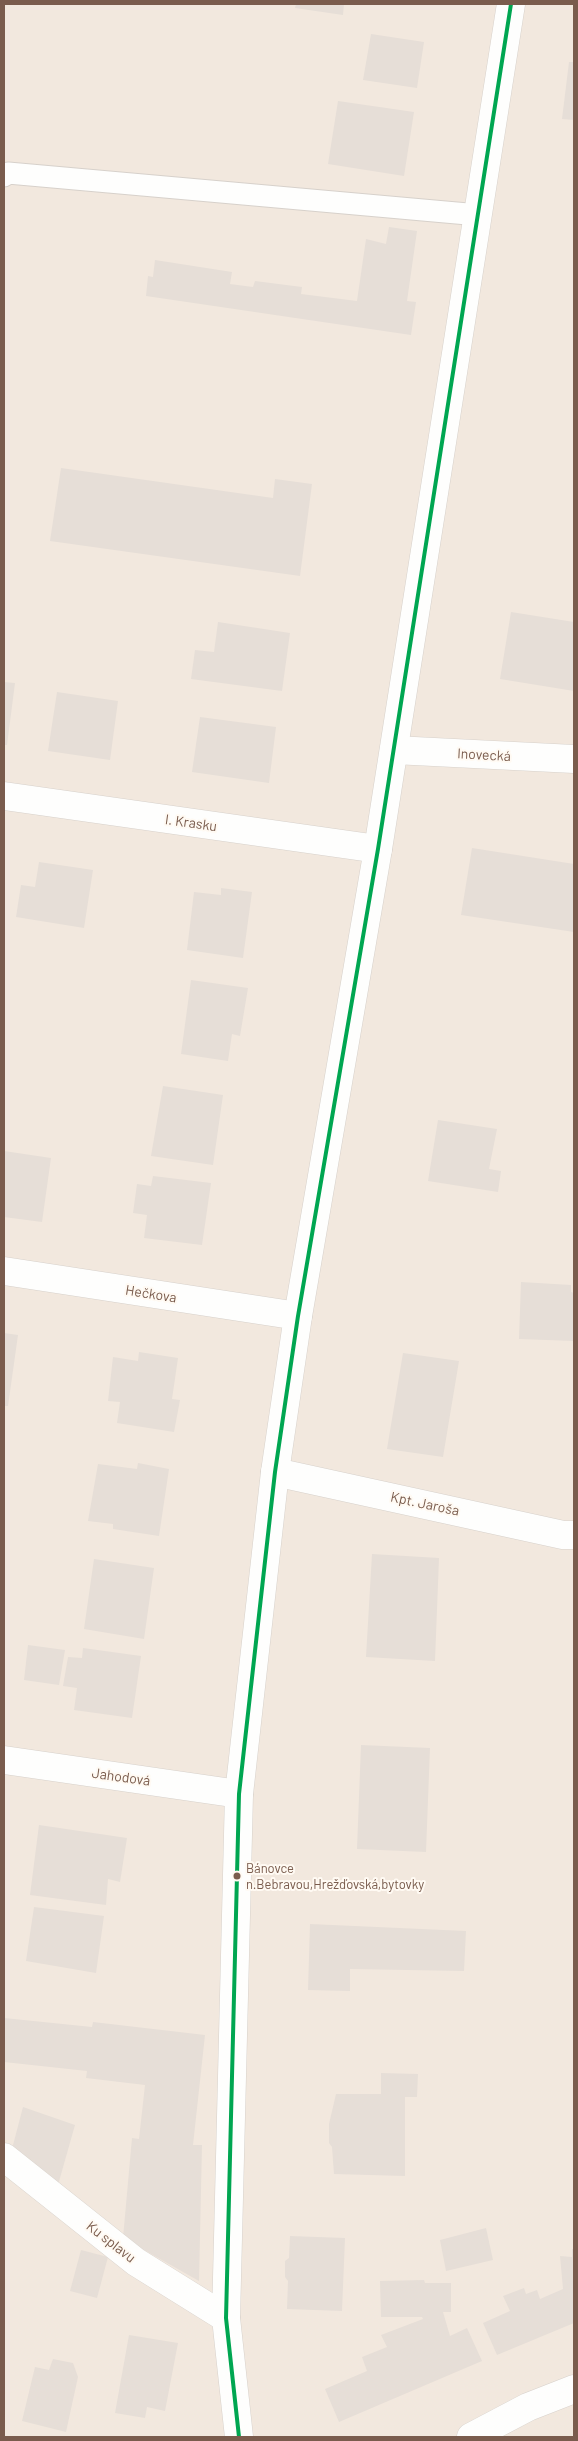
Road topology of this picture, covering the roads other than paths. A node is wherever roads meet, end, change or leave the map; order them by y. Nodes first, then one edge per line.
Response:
1 (511, 4) edge
2 (4, 176) edge
3 (479, 215) junction
4 (394, 750) junction
5 (574, 759) edge
6 (4, 796) edge
7 (378, 849) junction
8 (4, 1271) edge
9 (298, 1316) junction
10 (276, 1472) junction
11 (574, 1535) edge
12 (4, 1760) edge
13 (239, 1794) junction
14 (4, 2157) edge
15 (226, 2318) junction
16 (574, 2389) edge
17 (239, 2437) edge
18 (471, 2437) edge

1 - 3 street
2 - 3 lane
3 - 4 street
4 - 5 street, Inovecká
4 - 7 street
6 - 7 street, I. Krasku
7 - 9 street
8 - 9 street, Hečkova
9 - 10 street
10 - 11 street, Kpt. Jaroša
10 - 13 street
12 - 13 street, Jahodová
13 - 15 street
14 - 15 street, Ku splavu
15 - 17 street
16 - 18 street

